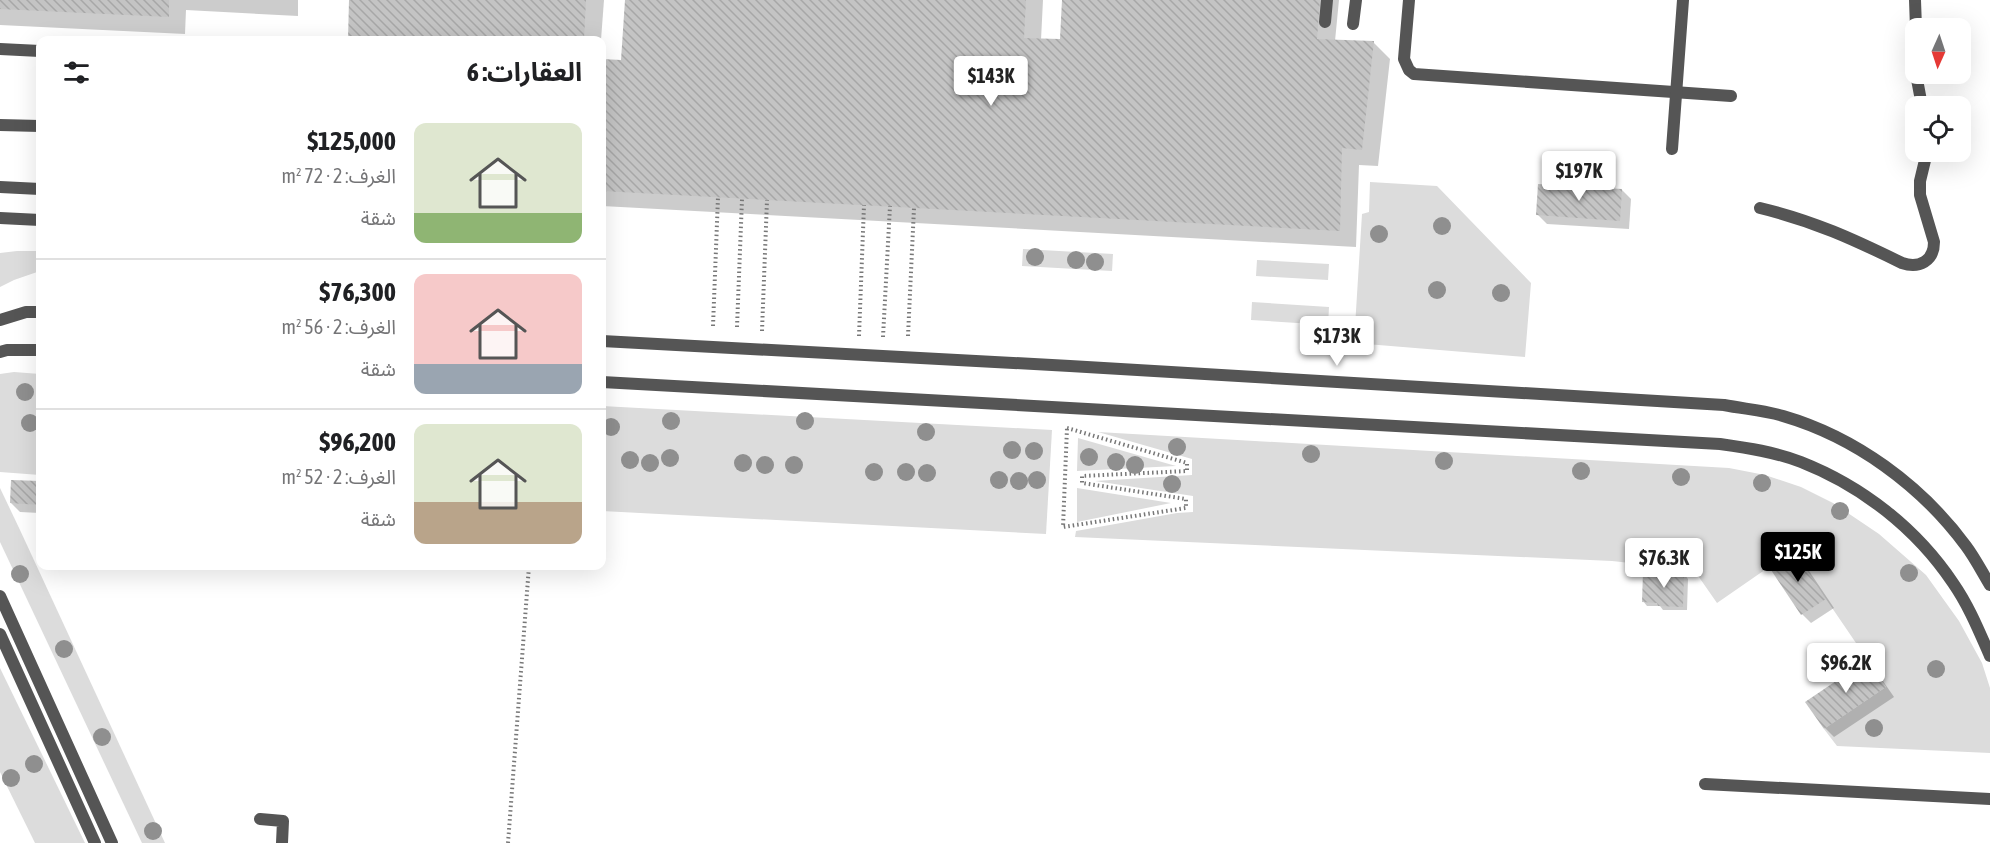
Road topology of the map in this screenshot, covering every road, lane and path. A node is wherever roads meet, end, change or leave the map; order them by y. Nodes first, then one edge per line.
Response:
1 (1328, 0) edge
2 (1356, 0) edge
3 (1409, 0) edge
4 (1683, 0) edge
5 (1915, 0) edge
6 (1916, 18) edge
7 (1325, 22) dead end
8 (1353, 24) dead end
9 (0, 49) edge
10 (36, 51) edge
11 (1676, 92) junction
12 (1731, 96) dead end
13 (0, 125) edge
14 (36, 126) edge
15 (1672, 149) dead end
16 (1925, 162) edge
17 (0, 187) edge
18 (36, 189) edge
19 (718, 197) dead end
20 (742, 199) dead end
21 (767, 200) dead end
22 (864, 205) dead end
23 (890, 206) dead end
24 (914, 208) dead end
25 (1760, 208) dead end
26 (0, 218) edge
27 (36, 220) edge
28 (36, 312) edge
29 (0, 320) edge
30 (606, 341) edge
31 (712, 348) junction
32 (736, 349) junction
33 (36, 350) edge
34 (762, 350) junction
35 (0, 352) edge
36 (858, 355) junction
37 (883, 356) junction
38 (908, 358) junction
39 (606, 382) edge
40 (1067, 428) joint
41 (529, 570) edge
42 (1990, 585) edge
43 (0, 596) edge
44 (0, 634) edge
45 (1990, 657) edge
46 (1705, 784) dead end
47 (1990, 799) edge
48 (260, 819) dead end
49 (95, 843) edge
50 (112, 843) edge
51 (282, 843) edge
52 (508, 843) edge

1 - 7 street
2 - 8 street
3 - 11 street
4 - 11 street
5 - 6 street
9 - 10 street
11 - 12 street
11 - 15 street
13 - 14 street
16 - 25 street
17 - 18 street
19 - 31 path
20 - 32 path
21 - 34 path
22 - 36 path
23 - 37 path
24 - 38 path
26 - 27 street
28 - 29 street
30 - 31 street
31 - 32 street
32 - 34 street
33 - 35 street
34 - 36 street
36 - 37 street
37 - 38 street
38 - 42 street
39 - 45 street
40 - 40 path
41 - 52 path
43 - 50 street
44 - 49 street
46 - 47 street
48 - 51 street

